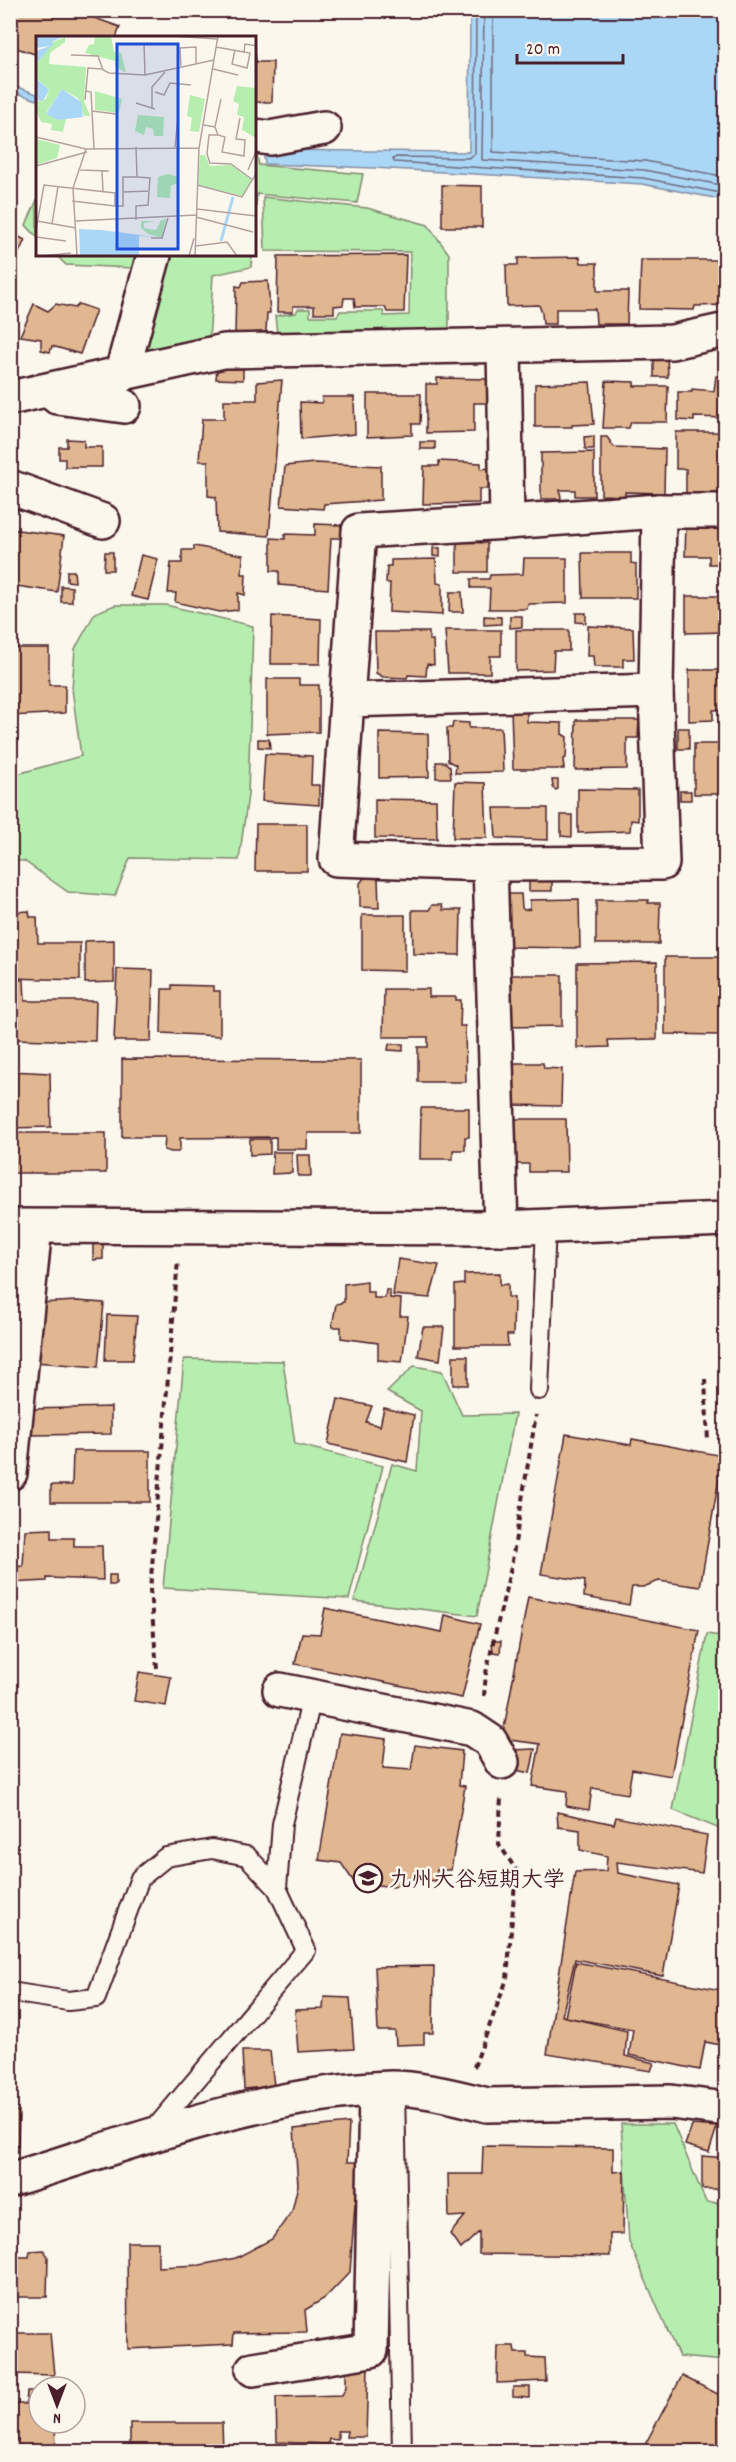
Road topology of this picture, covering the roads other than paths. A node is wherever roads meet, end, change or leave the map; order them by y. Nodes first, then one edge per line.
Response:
1 (324, 128) dead end
2 (256, 136) edge
3 (154, 256) edge
4 (726, 330) edge
5 (504, 347) junction
6 (122, 391) junction
7 (20, 396) edge
8 (10, 487) edge
9 (659, 511) junction
10 (726, 511) edge
11 (103, 521) dead end
12 (507, 522) junction
13 (656, 691) junction
14 (347, 700) junction
15 (490, 864) junction
16 (726, 1219) edge
17 (546, 1226) junction
18 (23, 1227) edge
19 (501, 1227) junction
20 (539, 1390) dead end
21 (10, 1473) edge
22 (280, 1690) dead end
23 (312, 1697) junction
24 (501, 1762) dead end
25 (277, 1888) junction
26 (10, 1992) edge
27 (385, 2089) junction
28 (726, 2109) edge
29 (147, 2138) junction
30 (10, 2180) edge
31 (253, 2369) dead end
32 (402, 2451) edge

1 - 2 street
3 - 6 street
4 - 5 street
5 - 6 street
5 - 12 street
6 - 7 street
8 - 11 street
9 - 10 street
9 - 12 street
9 - 13 street
12 - 14 street
13 - 14 street
13 - 15 street
14 - 15 street
15 - 19 street
16 - 17 street
17 - 19 street
17 - 20 lane
18 - 19 street
18 - 21 street
22 - 23 street
23 - 24 street
23 - 25 lane
25 - 26 lane
25 - 29 lane
27 - 28 street
27 - 29 street
27 - 31 street
27 - 32 lane
29 - 30 street

